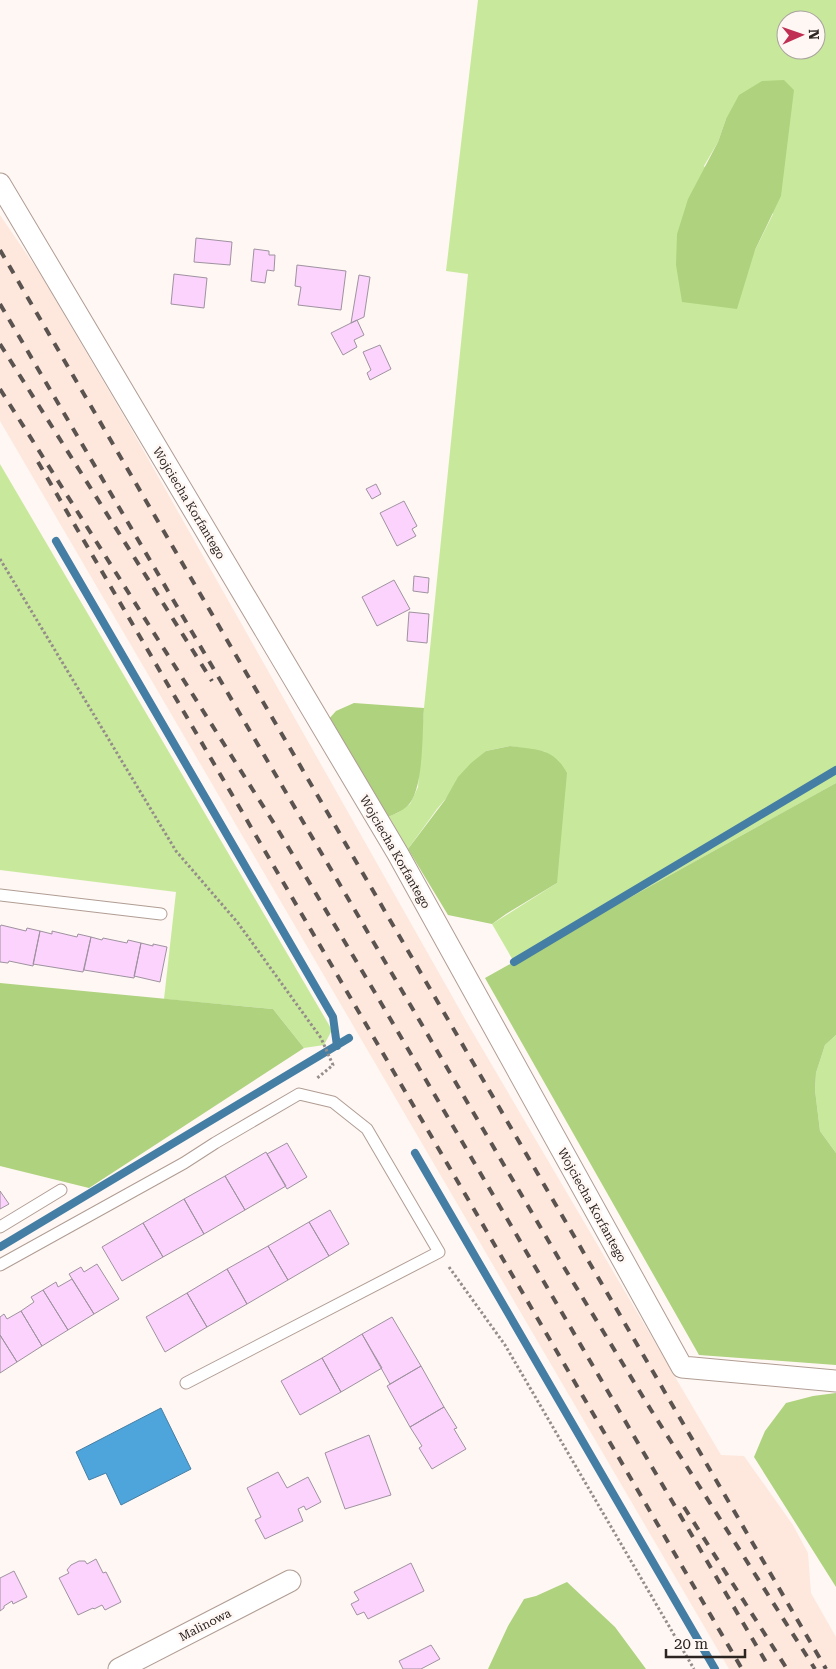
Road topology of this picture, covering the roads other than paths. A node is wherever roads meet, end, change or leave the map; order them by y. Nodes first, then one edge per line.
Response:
1 (0, 184) edge
2 (0, 895) edge
3 (161, 914) dead end
4 (61, 1190) dead end
5 (0, 1227) edge
6 (0, 1265) edge
7 (836, 1381) edge
8 (186, 1384) dead end
9 (290, 1582) dead end
10 (119, 1669) edge

1 - 7 street, Wojciecha Korfantego
2 - 3 lane
4 - 5 lane
6 - 8 lane
9 - 10 street, Malinowa

